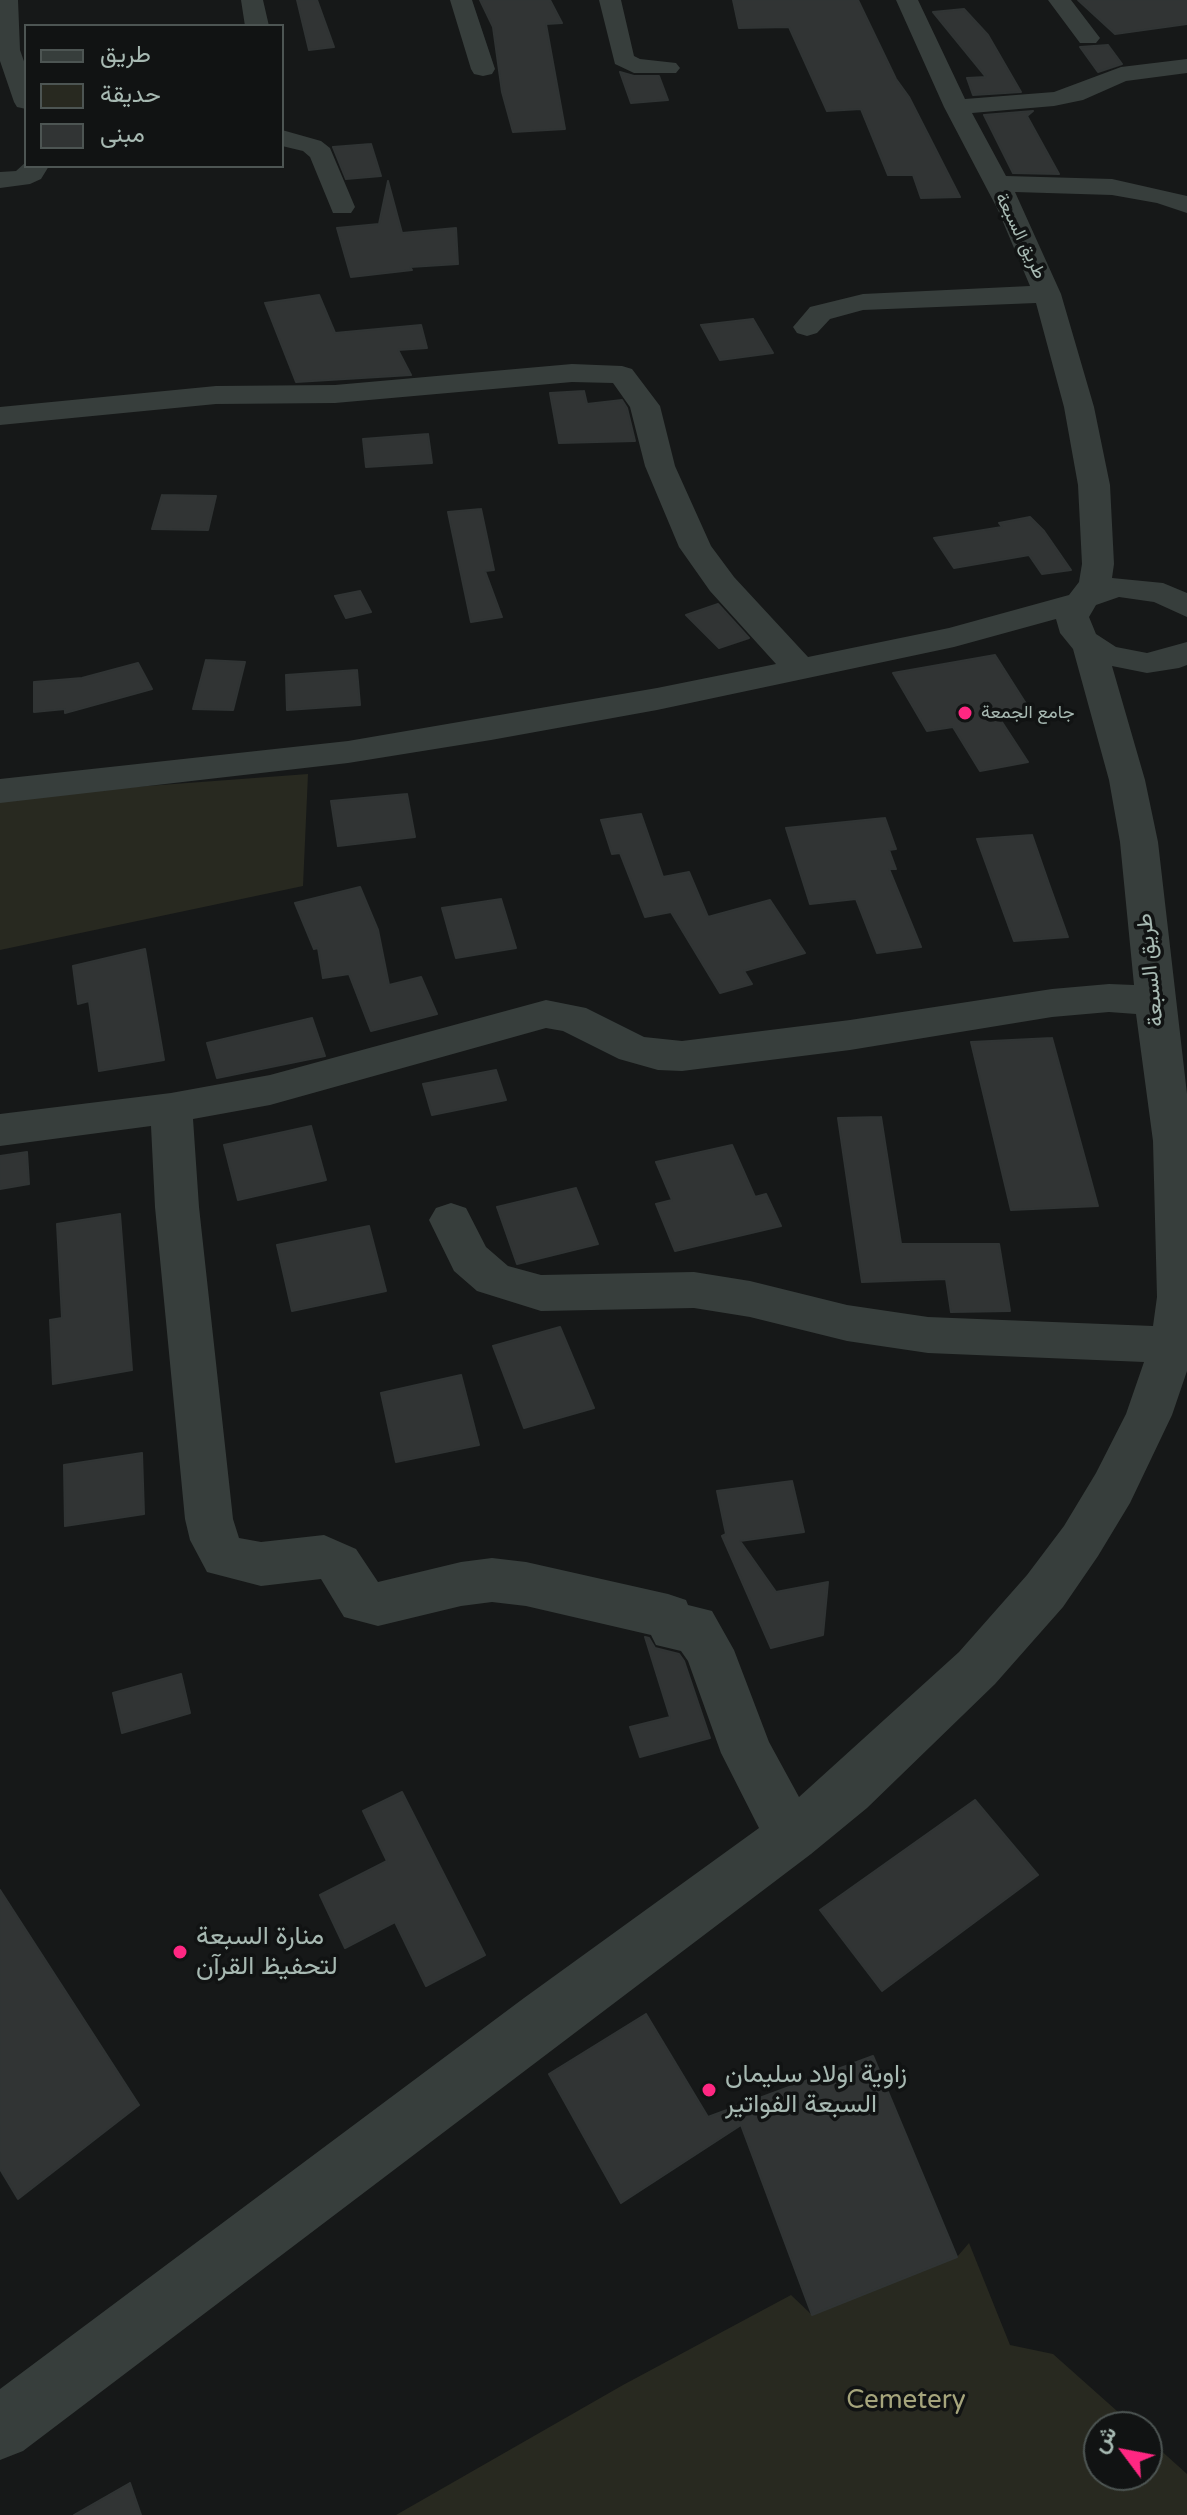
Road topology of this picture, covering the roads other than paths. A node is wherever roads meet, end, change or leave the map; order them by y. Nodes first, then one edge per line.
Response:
1 (252, 0) edge
2 (461, 0) edge
3 (610, 0) edge
4 (907, 0) edge
5 (1059, 0) edge
6 (4, 5) edge
7 (257, 24) edge
8 (1088, 38) dead end
9 (1187, 66) edge
10 (668, 68) dead end
11 (483, 69) dead end
12 (1089, 87) junction
13 (1180, 92) dead end
14 (24, 96) edge
15 (956, 107) junction
16 (284, 139) edge
17 (35, 168) edge
18 (0, 180) edge
19 (995, 184) junction
20 (1187, 205) edge
21 (342, 207) dead end
22 (1047, 294) junction
23 (807, 327) dead end
24 (0, 416) edge
25 (1094, 485) junction
26 (1179, 599) edge
27 (1082, 600) junction
28 (954, 637) junction
29 (1086, 644) junction
30 (1182, 656) edge
31 (799, 668) junction
32 (1127, 780) junction
33 (0, 791) edge
34 (1156, 1001) junction
35 (171, 1108) junction
36 (0, 1130) edge
37 (1180, 1148) edge
38 (451, 1220) dead end
39 (1173, 1345) junction
40 (792, 1836) junction
41 (0, 2428) edge

1 - 7 street
2 - 11 street
3 - 10 street
4 - 15 street, طريق السبعة
5 - 8 street
6 - 14 street
9 - 12 street
12 - 13 street
12 - 15 street
15 - 19 street, طريق السبعة
16 - 21 street
17 - 18 street
19 - 20 street
19 - 22 street, طريق السبعة
22 - 23 street
22 - 25 street, طريق السبعة
24 - 31 street
25 - 26 street
25 - 27 street
26 - 27 street
27 - 28 street
27 - 29 street, طريق السبعة
28 - 29 street
28 - 31 street
29 - 30 street
29 - 32 street, طريق السبعة
30 - 32 street, طريق السبعة
31 - 33 street
32 - 34 street, طريق السبعة
34 - 35 street
34 - 37 street, طريق السبعة
35 - 36 street
35 - 40 street
37 - 39 street, طريق السبعة
38 - 39 street
39 - 40 street, طريق السبعة
40 - 41 street, طريق السبعة

